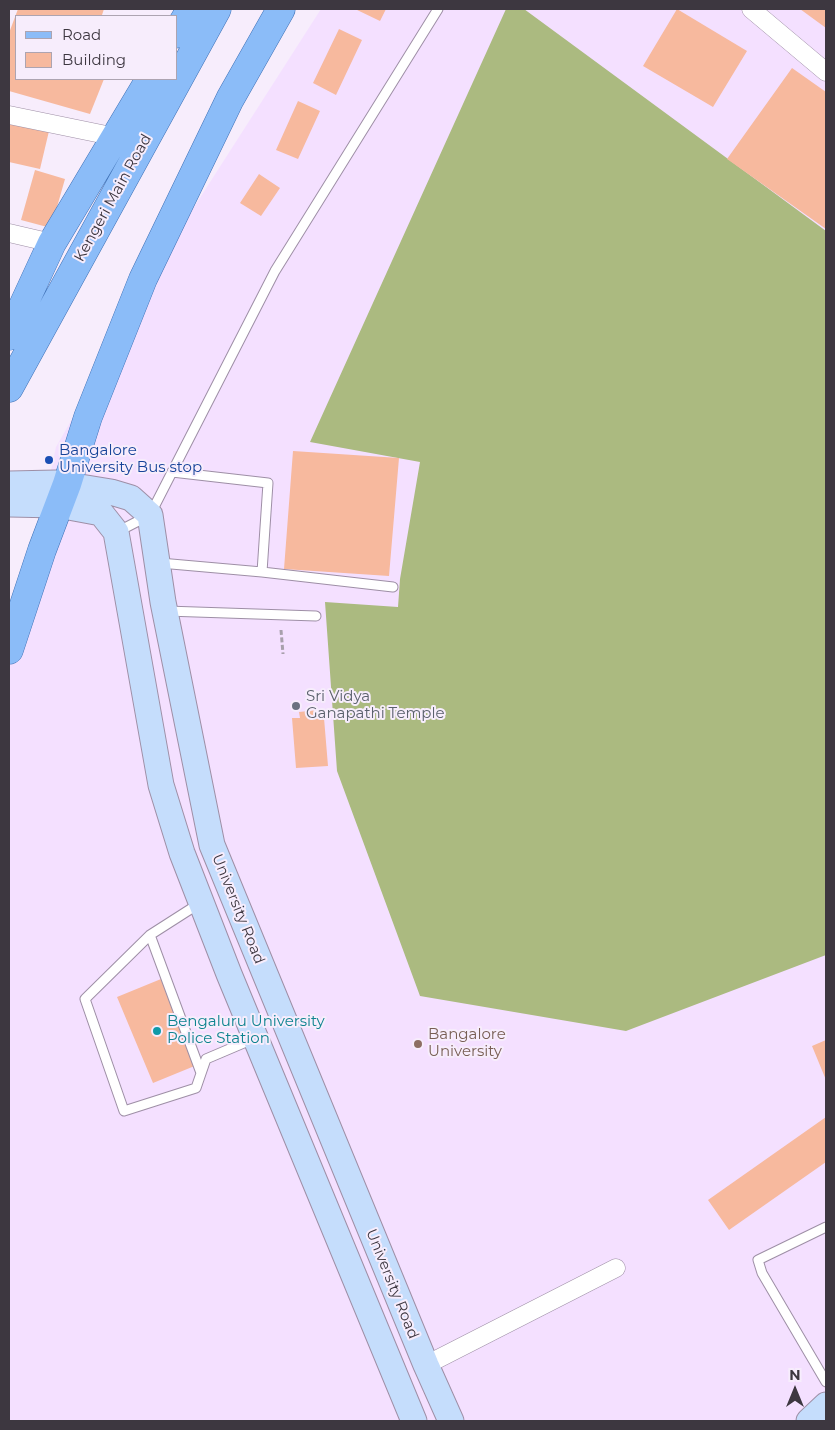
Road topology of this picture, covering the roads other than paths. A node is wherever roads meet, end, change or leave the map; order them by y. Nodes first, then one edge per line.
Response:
1 (191, 9) edge
2 (217, 9) edge
3 (281, 9) edge
4 (438, 9) edge
5 (751, 9) edge
6 (178, 31) edge
7 (826, 72) edge
8 (149, 80) edge
9 (9, 115) edge
10 (116, 137) junction
11 (9, 233) edge
12 (52, 243) junction
13 (9, 335) edge
14 (9, 388) edge
15 (172, 472) junction
16 (9, 484) edge
17 (62, 495) junction
18 (9, 504) edge
19 (150, 515) junction
20 (116, 532) junction
21 (157, 563) junction
22 (262, 572) junction
23 (393, 586) dead end
24 (164, 611) junction
25 (316, 616) dead end
26 (170, 639) junction
27 (136, 645) junction
28 (9, 650) edge
29 (200, 902) junction
30 (150, 935) junction
31 (255, 1038) junction
32 (201, 1073) junction
33 (325, 1119) junction
34 (294, 1133) junction
35 (826, 1227) edge
36 (616, 1268) dead end
37 (426, 1365) junction
38 (826, 1382) edge
39 (826, 1405) edge
40 (414, 1421) edge
41 (451, 1421) edge
42 (809, 1421) edge

1 - 6 main road
2 - 14 main road, Kengeri Main Road
3 - 17 main road
4 - 15 lane
5 - 7 street
8 - 10 main road, Kengeri Main Road
9 - 10 street
10 - 12 main road, Kengeri Main Road
11 - 12 street
12 - 13 main road, Kengeri Main Road
15 - 19 lane
15 - 22 lane
16 - 17 main road
17 - 18 main road
17 - 19 main road
17 - 20 main road
17 - 28 main road
19 - 20 lane
19 - 21 main road, University Road
20 - 27 main road, University Road
21 - 22 lane
21 - 24 main road, University Road
22 - 23 lane
24 - 25 lane
24 - 26 main road, University Road
26 - 27 main road
26 - 33 main road, University Road
27 - 29 main road, University Road
29 - 30 lane
29 - 31 main road, University Road
30 - 32 lane
30 - 32 lane
31 - 32 lane
31 - 34 main road, University Road
33 - 34 main road
33 - 37 main road, University Road
34 - 40 main road, University Road
35 - 38 lane
36 - 37 street
37 - 41 main road, University Road
39 - 42 main road

